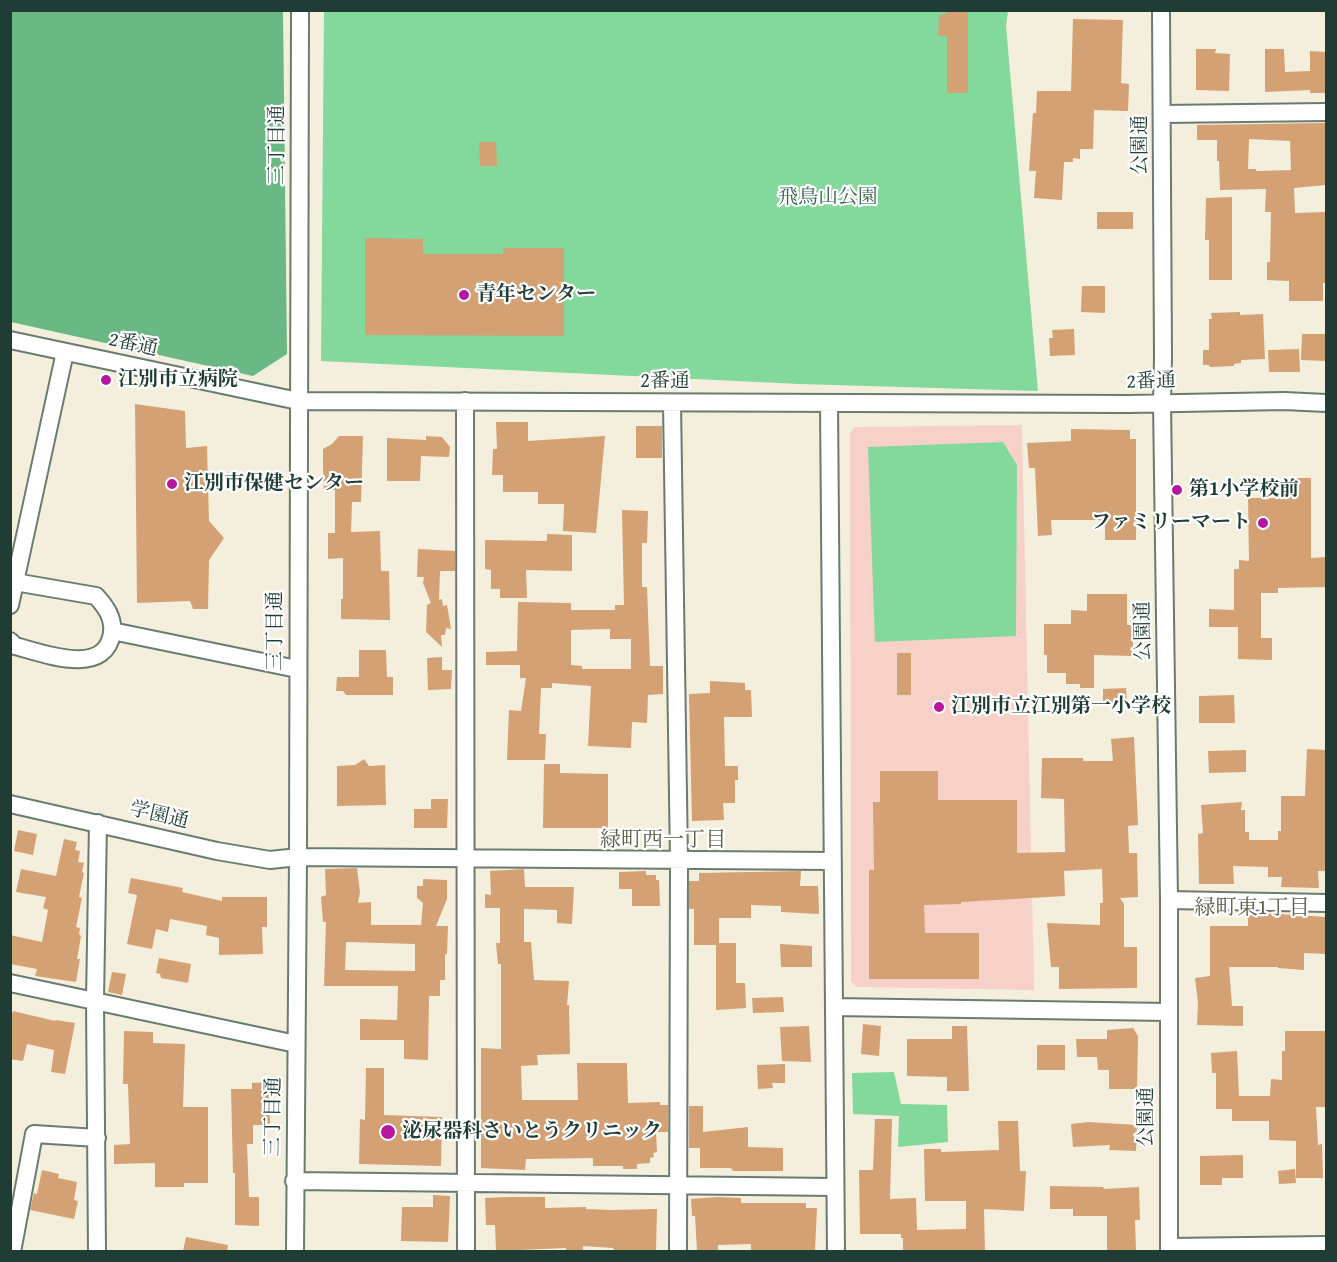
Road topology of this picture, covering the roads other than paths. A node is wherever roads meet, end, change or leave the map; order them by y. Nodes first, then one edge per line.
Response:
1 (300, 10) edge
2 (1161, 10) edge
3 (1326, 112) edge
4 (1162, 114) junction
5 (10, 340) edge
6 (65, 352) junction
7 (298, 401) junction
8 (465, 401) junction
9 (672, 403) junction
10 (829, 403) junction
11 (1162, 403) junction
12 (1326, 403) edge
13 (15, 582) junction
14 (10, 605) edge
15 (112, 631) junction
16 (10, 641) edge
17 (297, 669) junction
18 (10, 804) edge
19 (98, 823) junction
20 (298, 856) junction
21 (466, 857) junction
22 (680, 860) junction
23 (833, 861) junction
24 (1169, 900) junction
25 (1326, 903) edge
26 (10, 982) edge
27 (95, 1001) junction
28 (834, 1007) junction
29 (1168, 1012) junction
30 (296, 1044) junction
31 (97, 1138) junction
32 (294, 1181) junction
33 (468, 1182) junction
34 (678, 1184) junction
35 (835, 1186) junction
36 (1326, 1245) edge
37 (1169, 1249) edge
38 (12, 1251) edge
39 (97, 1251) edge
40 (295, 1251) edge
41 (466, 1251) edge
42 (678, 1251) edge
43 (836, 1251) edge

1 - 7 street, 三丁目通
2 - 4 street, 公園通
3 - 4 street
4 - 11 street, 公園通
5 - 6 street, 2番通
6 - 7 street, 2番通
6 - 13 street
7 - 8 street, 2番通
7 - 17 street, 三丁目通
8 - 9 street, 2番通
8 - 21 street
9 - 10 street, 2番通
9 - 22 street
10 - 11 street, 2番通
10 - 23 street
11 - 12 street, 2番通
11 - 24 street, 公園通
13 - 14 street
13 - 15 street
15 - 16 street
15 - 17 street
17 - 20 street, 三丁目通
18 - 19 street, 学園通
19 - 20 street, 学園通
19 - 27 street
20 - 21 street, 学園通
20 - 30 street, 三丁目通
21 - 22 street, 学園通
21 - 33 street
22 - 23 street, 学園通
22 - 34 street
23 - 28 street
24 - 25 street
24 - 29 street, 公園通
26 - 27 street
27 - 30 street
27 - 31 street
28 - 29 street
28 - 35 street
29 - 37 street, 公園通
30 - 32 street, 三丁目通
31 - 38 street
31 - 39 street
32 - 33 street
32 - 40 street, 三丁目通
33 - 34 street
33 - 41 street
34 - 35 street
34 - 42 street
35 - 43 street
36 - 37 street

